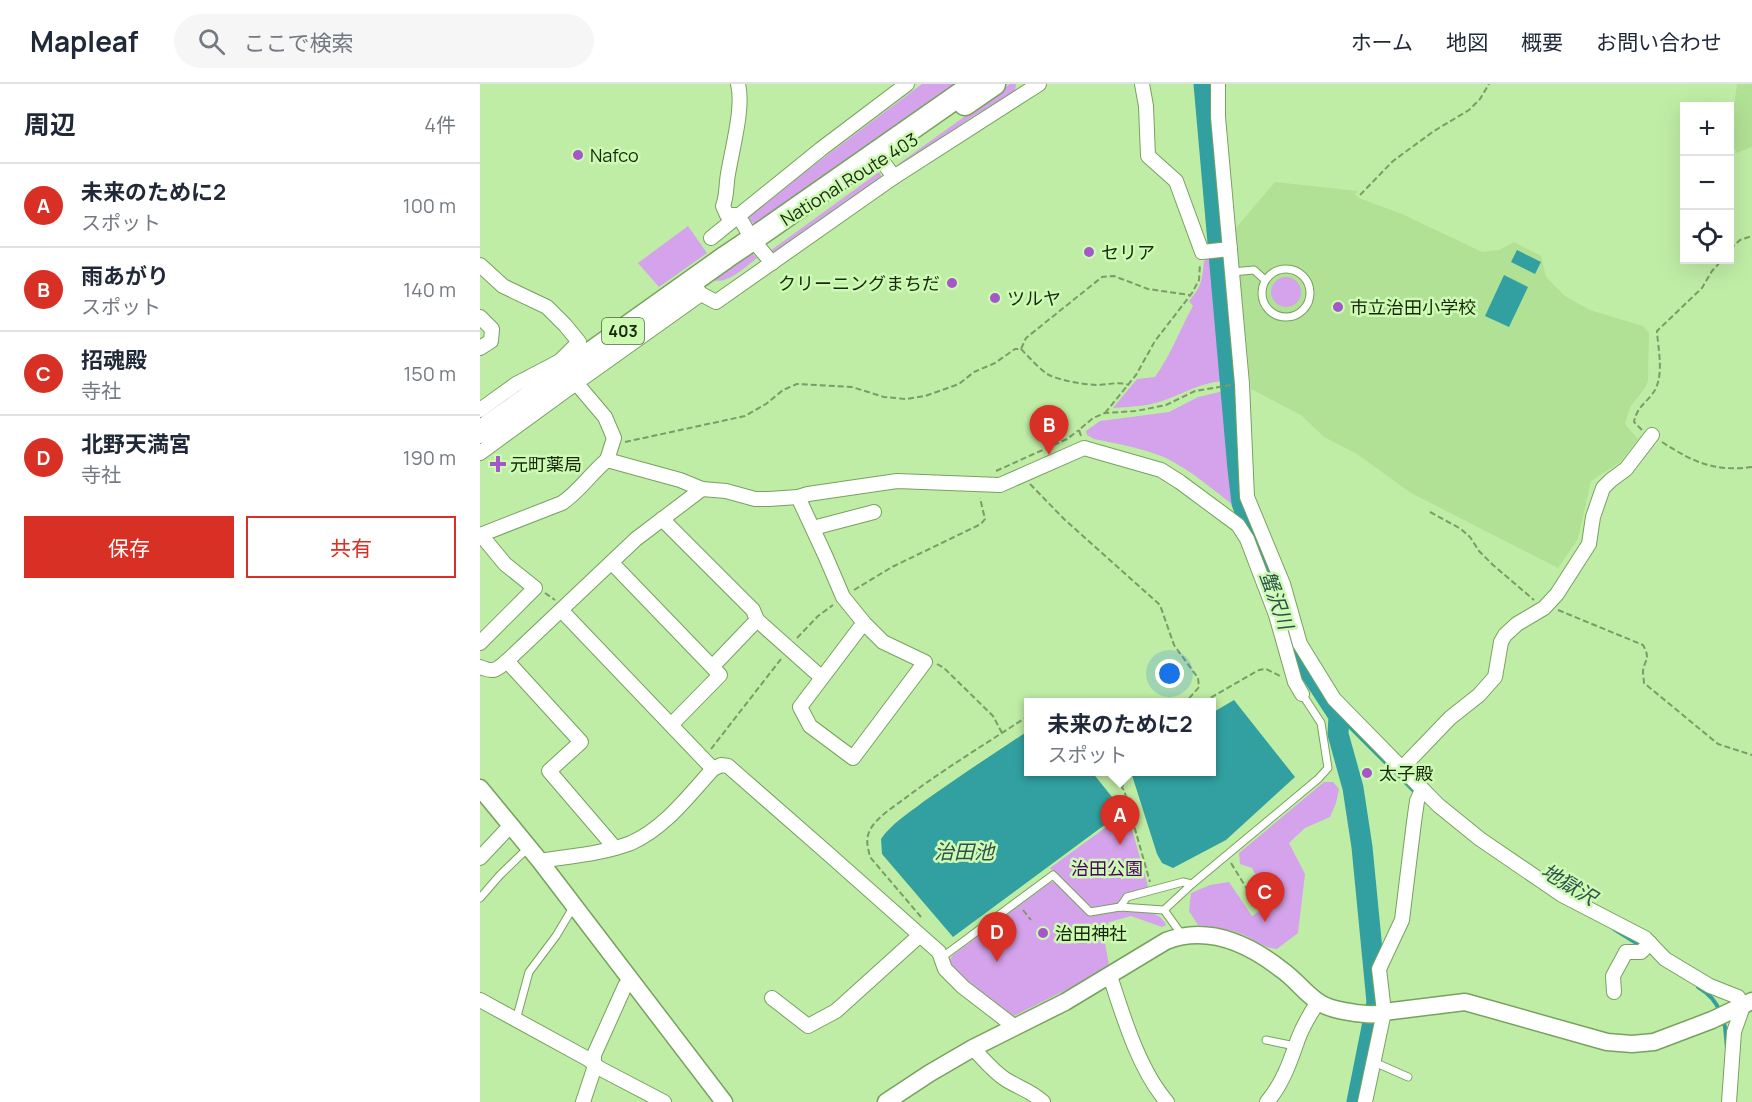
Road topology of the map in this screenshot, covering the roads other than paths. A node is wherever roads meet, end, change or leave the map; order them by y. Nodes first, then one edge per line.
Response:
1 (738, 84) edge
2 (907, 84) edge
3 (975, 84) edge
4 (994, 84) edge
5 (1142, 84) edge
6 (1218, 84) edge
7 (1032, 86) edge
8 (889, 170) junction
9 (738, 215) junction
10 (759, 235) junction
11 (711, 238) dead end
12 (1217, 250) junction
13 (772, 263) junction
14 (480, 265) edge
15 (1232, 272) junction
16 (1265, 280) junction
17 (696, 288) junction
18 (480, 317) edge
19 (480, 348) edge
20 (567, 372) junction
21 (480, 410) edge
22 (480, 432) edge
23 (1652, 435) road end
24 (480, 453) edge
25 (607, 460) junction
26 (702, 489) junction
27 (798, 497) junction
28 (874, 512) dead end
29 (662, 519) junction
30 (813, 528) junction
31 (480, 535) edge
32 (612, 563) junction
33 (561, 610) junction
34 (757, 620) junction
35 (865, 624) junction
36 (480, 643) edge
37 (507, 661) junction
38 (713, 666) junction
39 (480, 667) edge
40 (821, 677) junction
41 (1302, 694) joint
42 (671, 725) junction
43 (709, 764) junction
44 (1401, 769) junction
45 (480, 788) edge
46 (1420, 794) junction
47 (511, 825) junction
48 (529, 847) junction
49 (615, 848) junction
50 (480, 858) edge
51 (540, 861) junction
52 (1192, 884) junction
53 (480, 898) edge
54 (574, 906) junction
55 (1120, 907) junction
56 (1164, 910) junction
57 (1182, 935) junction
58 (919, 936) junction
59 (1650, 943) junction
60 (941, 958) junction
61 (1110, 976) junction
62 (630, 979) junction
63 (1614, 992) dead end
64 (772, 998) dead end
65 (480, 1000) edge
66 (1318, 1002) junction
67 (1742, 1006) edge
68 (1377, 1014) junction
69 (516, 1020) junction
70 (1015, 1028) junction
71 (1266, 1040) dead end
72 (1296, 1046) junction
73 (973, 1048) junction
74 (1374, 1062) junction
75 (593, 1063) junction
76 (1408, 1077) dead end
77 (583, 1102) edge
78 (664, 1102) edge
79 (724, 1102) edge
80 (886, 1102) edge
81 (1043, 1102) edge
82 (1167, 1102) edge
83 (1268, 1102) edge
84 (1365, 1102) edge
85 (1729, 1102) edge

1 - 9 street
2 - 9 street
3 - 10 highway, National Route 403 / 403
4 - 8 highway, National Route 403 / 403
5 - 12 street
6 - 12 street
7 - 8 street
8 - 10 highway, National Route 403 / 403
8 - 13 street
9 - 10 street
9 - 11 street
10 - 13 street
10 - 17 highway, 403
12 - 15 street
13 - 17 street
14 - 20 street
15 - 16 lane
15 - 44 street
16 - 16 lane
17 - 20 highway, 403
18 - 19 street
20 - 21 street
20 - 22 highway, 403
20 - 24 street
20 - 25 street
23 - 44 street
25 - 26 street
25 - 31 street
26 - 27 street
26 - 29 street
27 - 30 street
27 - 41 street
28 - 30 street
29 - 32 street
29 - 34 street
30 - 35 street
31 - 36 street
32 - 33 street
32 - 38 street
33 - 37 street
33 - 42 street
34 - 38 street
34 - 40 street
35 - 40 street
35 - 40 street
37 - 39 street
37 - 49 street
38 - 42 street
41 - 52 lane
42 - 43 street
43 - 49 street
43 - 58 street
44 - 46 street
45 - 47 street
46 - 59 street
46 - 68 street
47 - 48 street
47 - 50 street
48 - 51 street
48 - 53 lane
49 - 51 street
51 - 54 street
52 - 55 lane
52 - 56 lane
54 - 62 street
54 - 69 lane
55 - 56 lane
55 - 60 lane
56 - 57 lane
57 - 61 street
57 - 66 street
58 - 60 street
58 - 64 street
59 - 63 street
59 - 67 street
60 - 70 street
61 - 70 street
61 - 82 street
62 - 75 street
62 - 79 street
65 - 69 street
66 - 68 street
66 - 72 street
67 - 68 street
67 - 85 street
68 - 74 street
69 - 75 street
70 - 73 street
71 - 72 lane
72 - 83 street
73 - 80 street
73 - 81 street
74 - 76 lane
74 - 84 street
75 - 77 street
75 - 78 street

